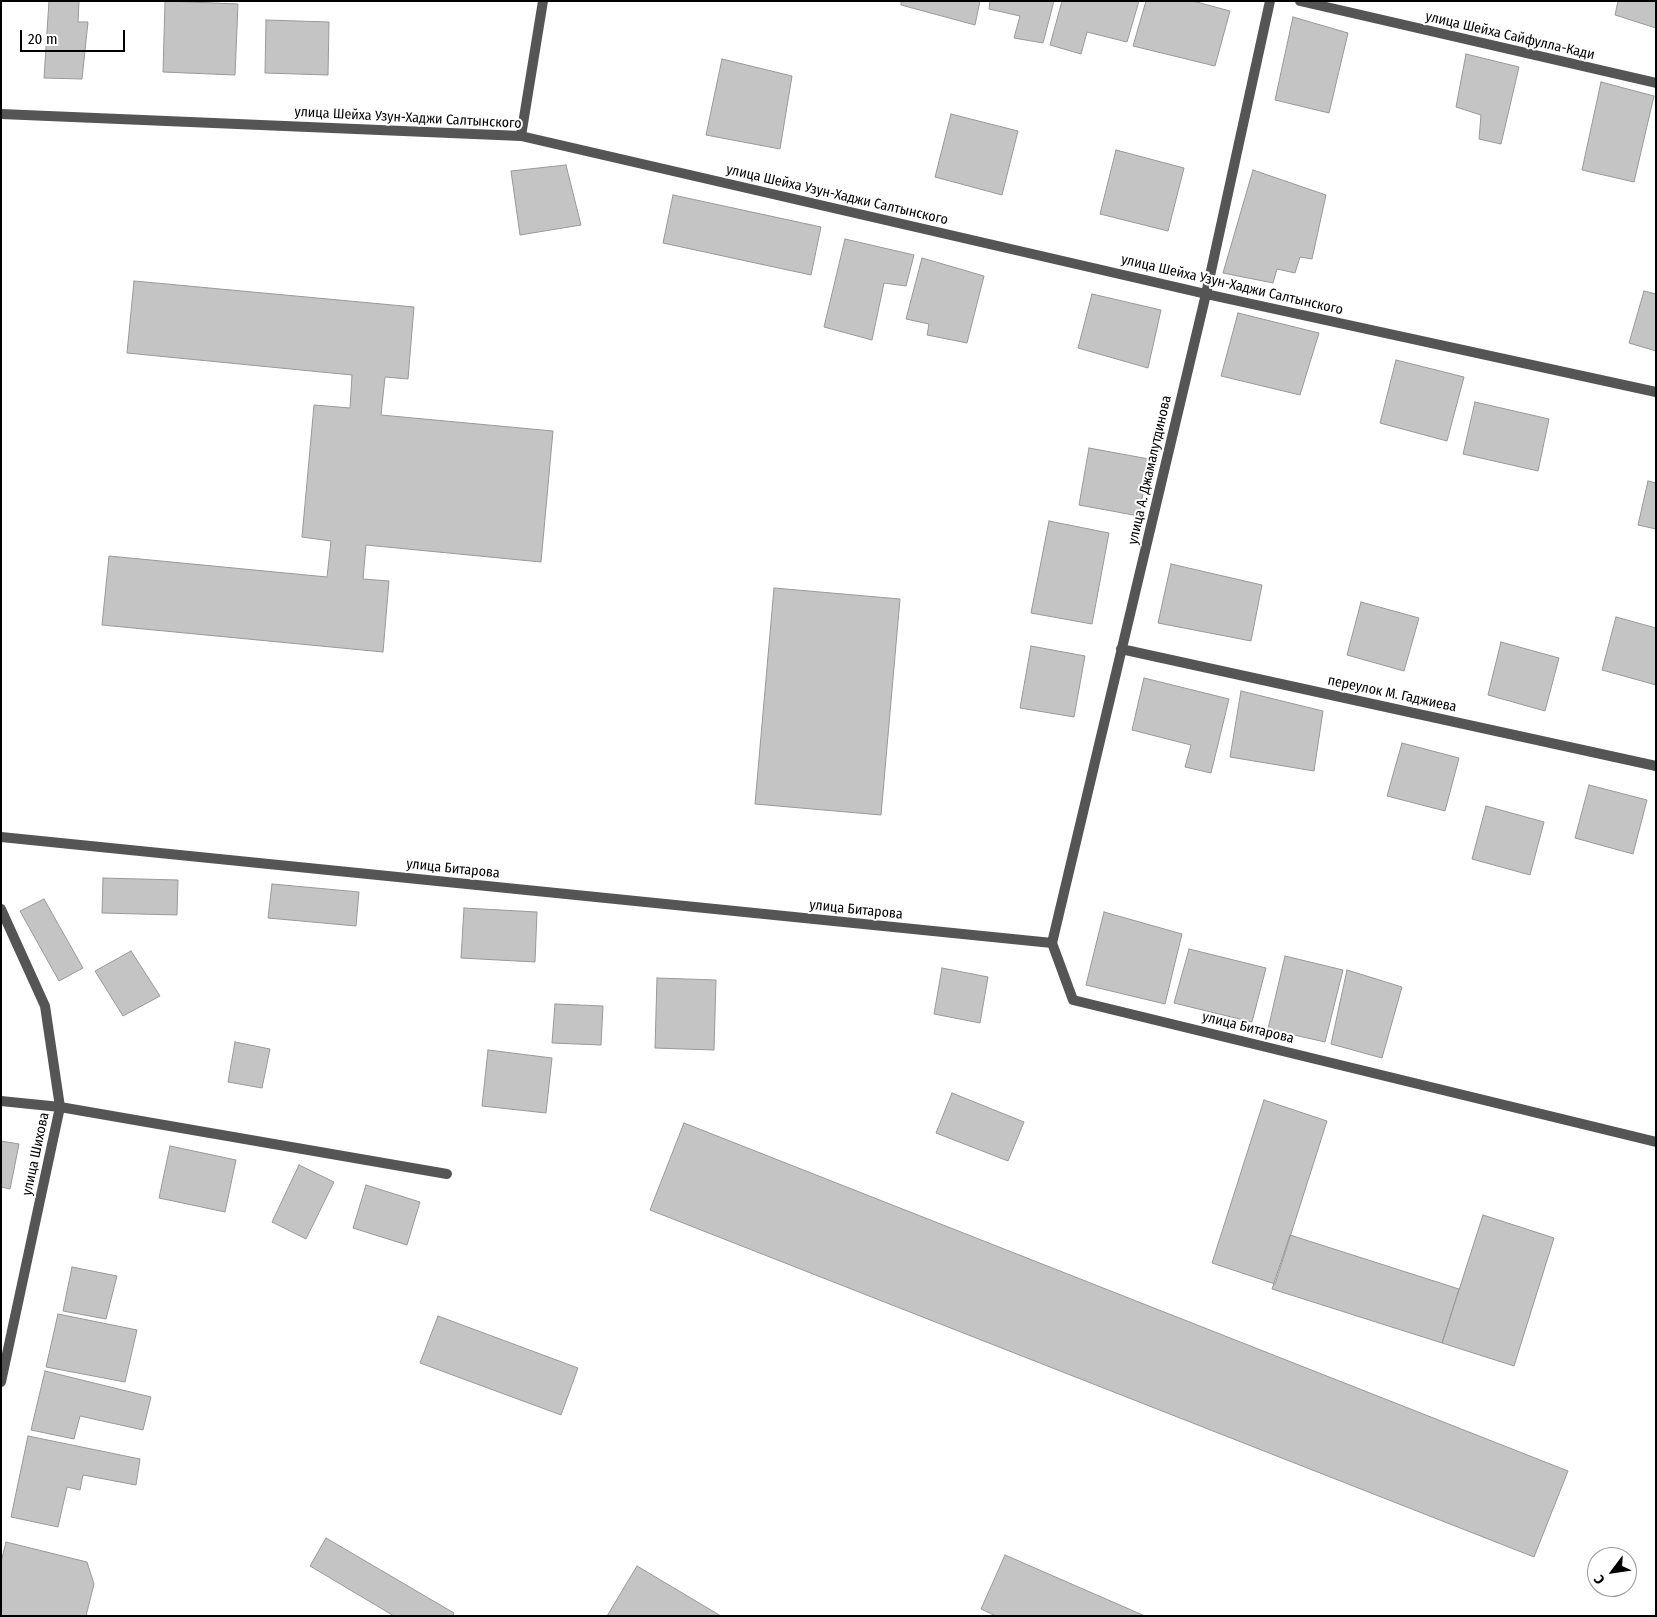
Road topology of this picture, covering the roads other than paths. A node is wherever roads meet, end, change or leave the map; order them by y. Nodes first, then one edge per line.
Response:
1 (543, 1) edge
2 (1270, 1) edge
3 (1300, 1) edge
4 (1656, 83) edge
5 (1, 114) edge
6 (521, 136) junction
7 (1206, 294) junction
8 (1656, 392) edge
9 (1122, 649) junction
10 (1656, 766) edge
11 (1, 837) edge
12 (1, 909) edge
13 (1052, 943) junction
14 (1, 1101) edge
15 (60, 1107) junction
16 (1656, 1142) edge
17 (447, 1174) dead end
18 (1, 1382) edge

1 - 6 street
2 - 7 street, улица А. Джамалутдинова
3 - 4 street, улица Шейха Сайфулла-Кади
5 - 6 street, улица Шейха Узун-Хаджи Салтынского
6 - 7 street, улица Шейха Узун-Хаджи Салтынского
7 - 8 street, улица Шейха Узун-Хаджи Салтынского
7 - 9 street, улица А. Джамалутдинова
9 - 10 street, переулок М. Гаджиева
9 - 13 street, улица А. Джамалутдинова
11 - 13 street, улица Битарова
12 - 15 street, улица Шихова
13 - 16 street, улица Битарова
14 - 15 street
15 - 17 street
15 - 18 street, улица Шихова

